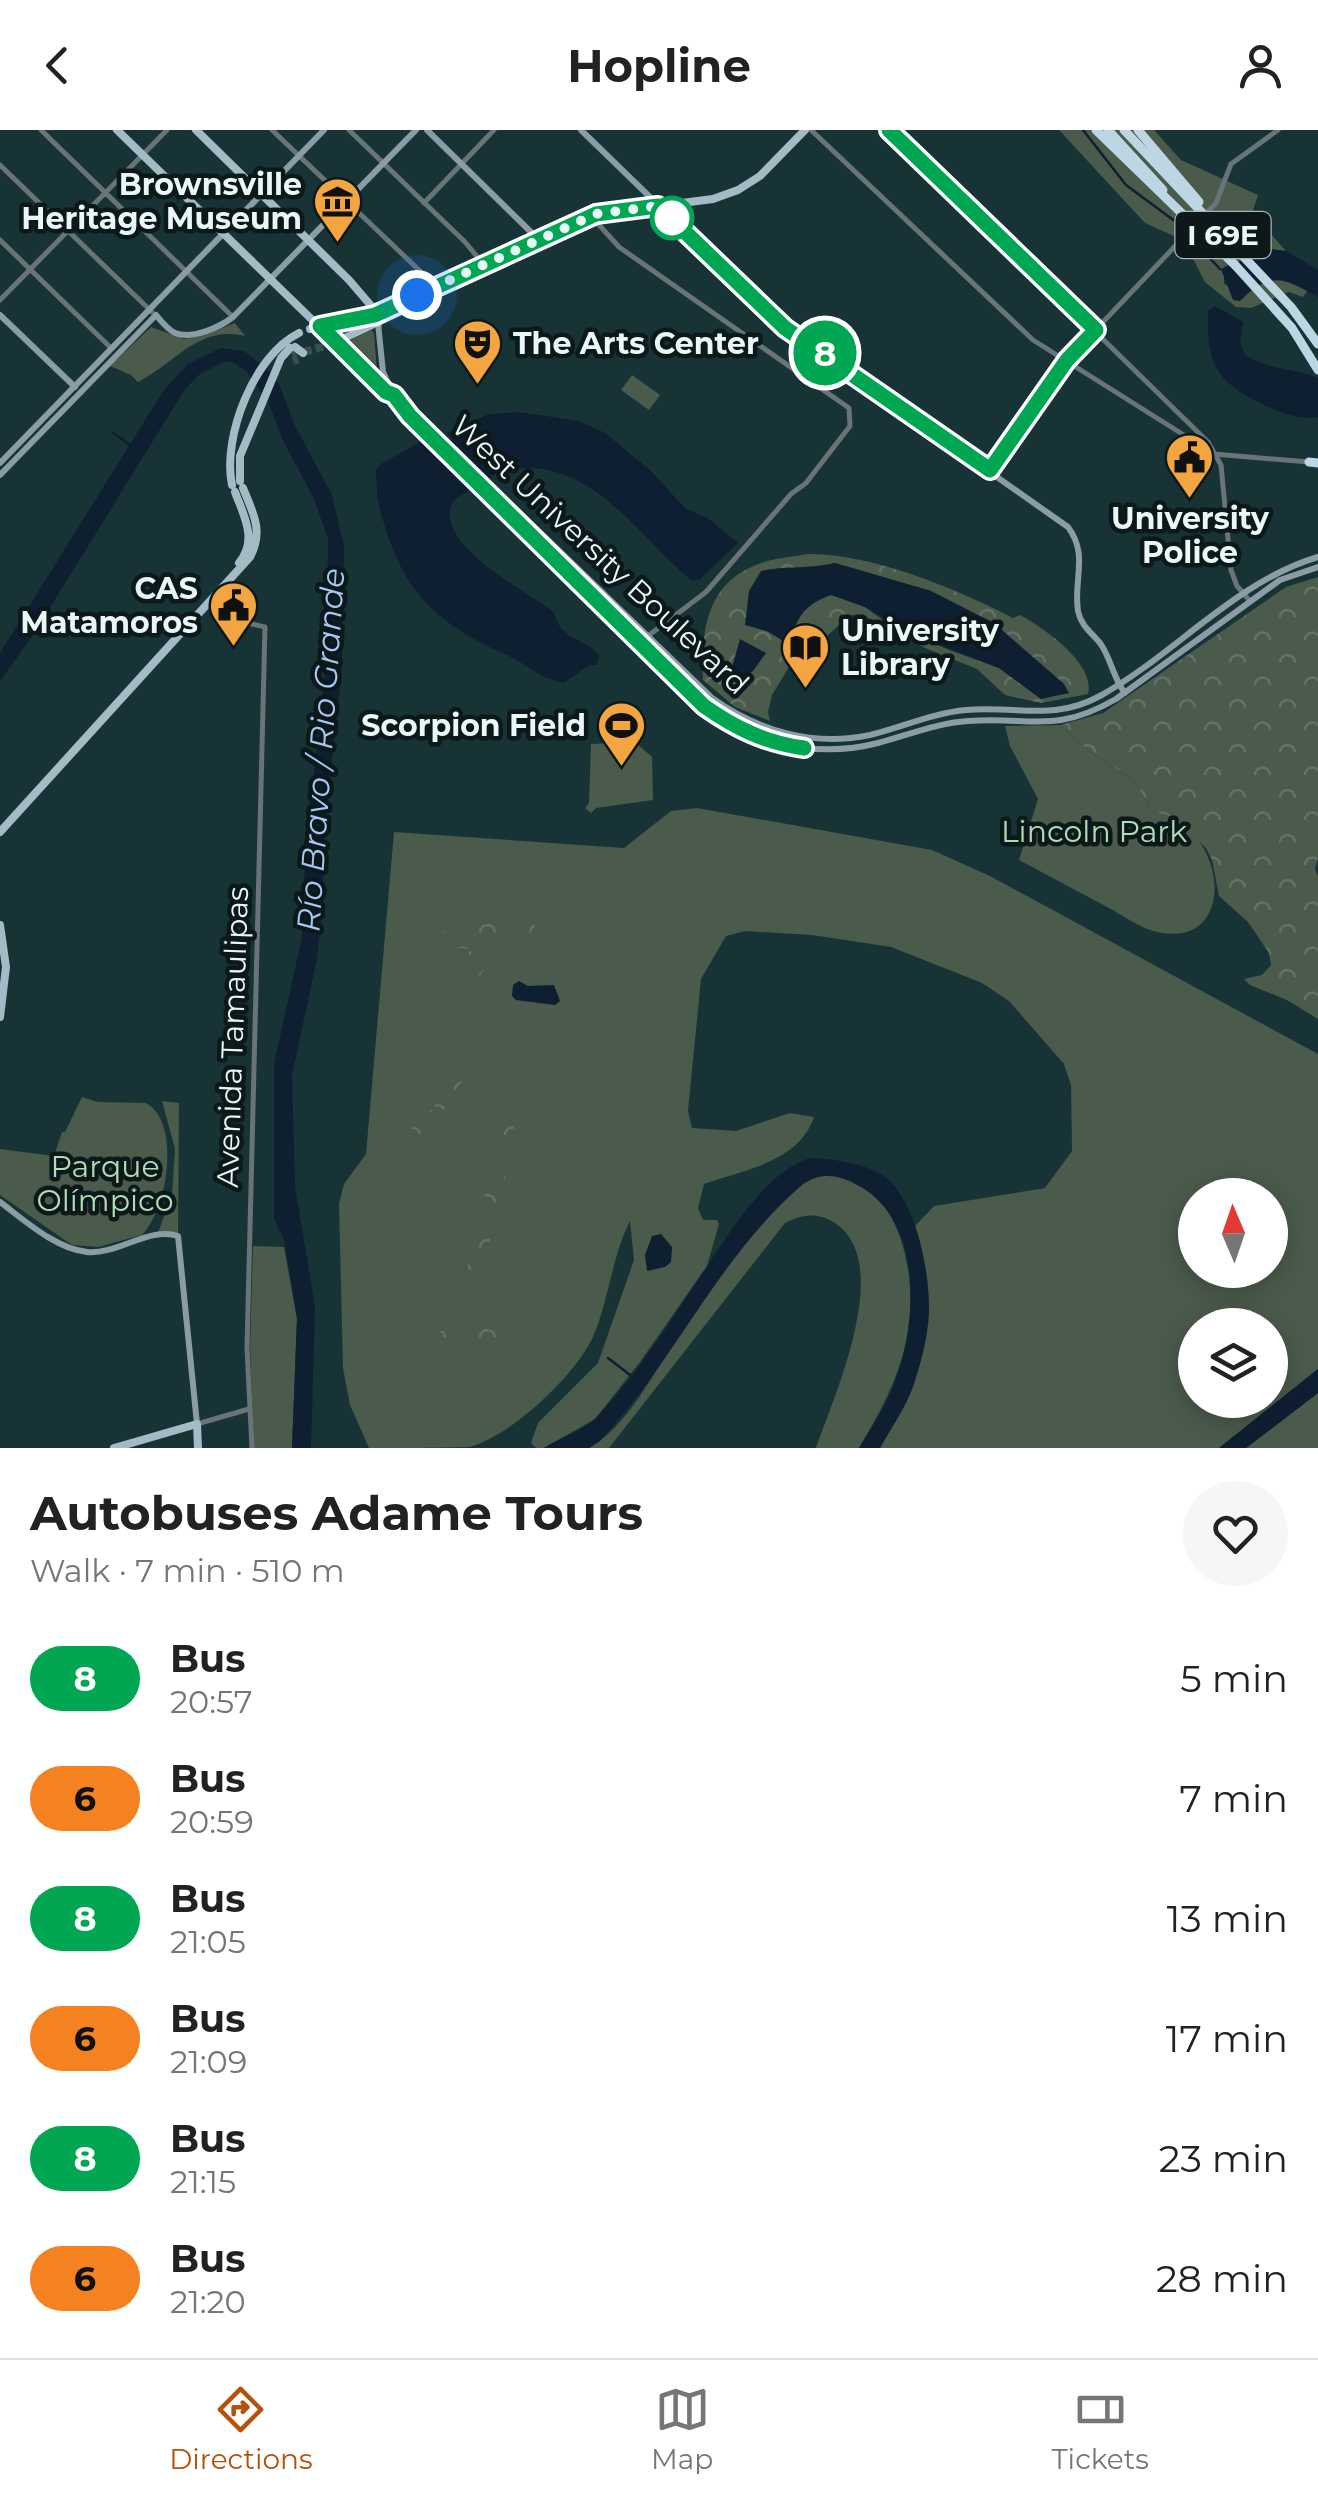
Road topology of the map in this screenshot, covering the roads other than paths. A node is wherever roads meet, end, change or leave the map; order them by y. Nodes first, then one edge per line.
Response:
1 (40, 130) edge
2 (117, 130) edge
3 (167, 130) edge
4 (196, 130) edge
5 (272, 130) edge
6 (324, 130) edge
7 (349, 130) edge
8 (416, 130) edge
9 (427, 130) edge
10 (494, 130) edge
11 (581, 130) edge
12 (808, 130) edge
13 (889, 130) edge
14 (1096, 130) edge
15 (1108, 130) edge
16 (1124, 130) edge
17 (1138, 130) edge
18 (1278, 130) edge
19 (143, 155) junction
20 (300, 156) junction
21 (383, 163) junction
22 (0, 164) edge
23 (461, 164) junction
24 (106, 192) junction
25 (262, 196) junction
26 (348, 200) junction
27 (424, 203) junction
28 (658, 206) junction
29 (354, 210) joint
30 (591, 216) junction
31 (68, 231) junction
32 (224, 234) junction
33 (0, 240) edge
34 (309, 240) junction
35 (539, 240) junction
36 (1235, 247) junction
37 (1235, 265) junction
38 (485, 266) junction
39 (31, 270) junction
40 (187, 272) junction
41 (271, 279) junction
42 (435, 290) junction
43 (0, 300) edge
44 (152, 312) junction
45 (0, 315) edge
46 (233, 317) junction
47 (377, 319) junction
48 (320, 326) junction
49 (310, 328) dead end
50 (1096, 330) junction
51 (299, 333) dead end
52 (333, 343) junction
53 (1318, 344) edge
54 (114, 351) junction
55 (296, 354) tunnel mouth
56 (277, 357) junction
57 (831, 358) junction
58 (1067, 360) junction
59 (1318, 370) edge
60 (383, 372) junction
61 (372, 376) junction
62 (808, 380) junction
63 (77, 389) junction
64 (394, 395) junction
65 (1214, 454) junction
66 (1314, 462) edge
67 (0, 463) edge
68 (990, 470) junction
69 (0, 474) edge
70 (237, 486) junction
71 (1318, 556) edge
72 (1318, 566) edge
73 (228, 583) junction
74 (1248, 598) junction
75 (204, 605) junction
76 (643, 640) junction
77 (1118, 684) junction
78 (1125, 692) junction
79 (1016, 712) junction
80 (1015, 723) junction
81 (0, 828) edge
82 (0, 925) edge
83 (0, 952) edge
84 (0, 985) edge
85 (0, 1017) edge
86 (0, 1202) edge
87 (250, 1409) junction
88 (197, 1424) junction
89 (114, 1448) edge
90 (198, 1448) edge
91 (252, 1448) edge

1 - 24 street
2 - 19 main road
3 - 19 street
4 - 25 main road
5 - 20 street
6 - 20 main road
7 - 21 street
8 - 21 main road
9 - 23 main road
10 - 23 street
11 - 28 main road
12 - 28 main road
12 - 58 street
13 - 50 street
14 - 37 highway, bridge
15 - 37 highway, I 69E, bridge
16 - 36 highway, I 69E, bridge
17 - 36 highway, bridge
18 - 50 street
19 - 24 street
19 - 32 main road
20 - 25 main road
20 - 26 street
21 - 26 main road
21 - 27 street
22 - 31 street
23 - 27 street
23 - 35 main road
24 - 31 street
24 - 40 street
25 - 32 main road
25 - 34 main road
26 - 29 main road
26 - 34 main road
27 - 38 street
28 - 30 main road
28 - 57 main road
29 - 42 street
30 - 35 main road
30 - 62 street
31 - 39 street
31 - 44 street
32 - 40 main road
32 - 41 main road
33 - 39 street
34 - 41 main road
34 - 47 main road
35 - 38 main road
36 - 53 highway, I 69E, bridge
37 - 59 highway, I 69E
38 - 42 main road
39 - 43 street
39 - 54 street
40 - 44 main road
40 - 46 street
41 - 46 main road
41 - 48 main road
42 - 47 main road
44 - 46 main road
44 - 54 main road
45 - 63 main road
47 - 48 main road
47 - 52 main road
47 - 60 main road, West University Boulevard
48 - 49 main road
48 - 52 main road
50 - 58 street
50 - 65 street
51 - 56 main road
52 - 61 main road, West University Boulevard
54 - 63 main road
55 - 56 main road
56 - 70 main road
56 - 70 main road
57 - 62 street
57 - 68 main road
58 - 65 street
58 - 68 street
60 - 61 main road
60 - 64 main road, West University Boulevard
61 - 64 main road, West University Boulevard
62 - 76 street
63 - 67 main road
63 - 69 main road
64 - 76 main road, West University Boulevard
65 - 66 street
65 - 74 street
68 - 77 main road
70 - 73 main road
70 - 75 main road
71 - 74 main road, West University Boulevard
72 - 74 main road, West University Boulevard
73 - 75 main road
73 - 87 street, Avenida Tamaulipas
74 - 77 main road, West University Boulevard
74 - 78 main road, West University Boulevard
75 - 81 main road
76 - 79 main road, West University Boulevard
76 - 80 main road, West University Boulevard
77 - 78 main road
77 - 79 main road, West University Boulevard
78 - 80 main road, West University Boulevard
79 - 80 main road
82 - 85 main road
83 - 84 main road
86 - 88 main road
87 - 88 street
87 - 91 street, Avenida Tamaulipas
88 - 89 main road
88 - 90 main road

